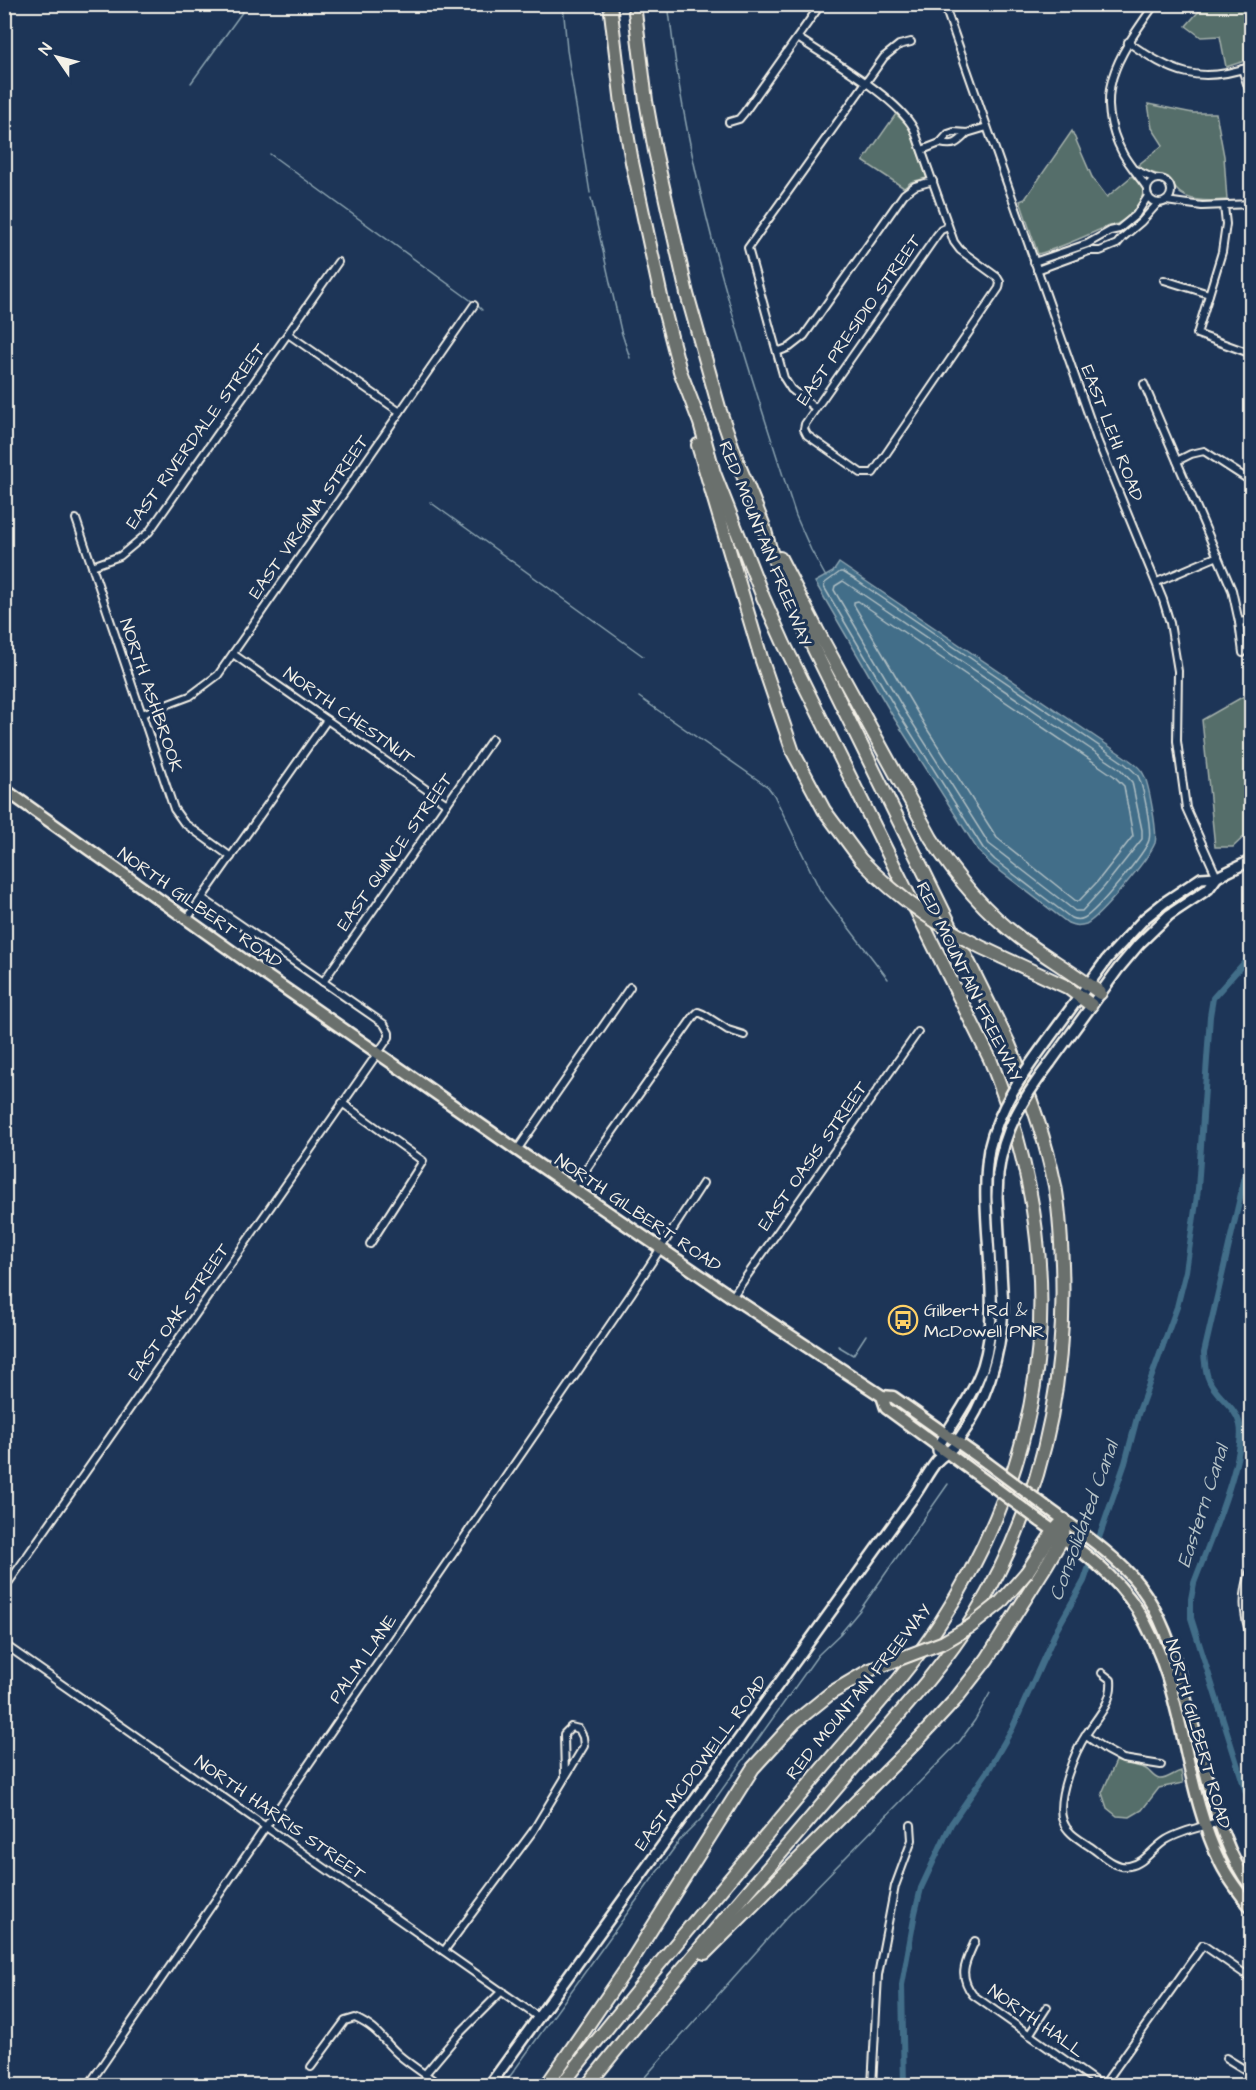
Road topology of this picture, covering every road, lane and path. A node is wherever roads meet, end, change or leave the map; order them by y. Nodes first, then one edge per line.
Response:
1 (610, 4) edge
2 (634, 4) edge
3 (821, 4) edge
4 (944, 4) edge
5 (1155, 4) edge
6 (798, 38) junction
7 (911, 42) dead end
8 (1128, 42) junction
9 (1251, 66) edge
10 (1242, 69) junction
11 (865, 83) junction
12 (1251, 98) edge
13 (729, 122) dead end
14 (987, 127) junction
15 (966, 134) junction
16 (940, 143) junction
17 (922, 150) junction
18 (1134, 170) junction
19 (1155, 179) junction
20 (933, 181) junction
21 (1147, 188) junction
22 (1171, 190) junction
23 (1148, 196) junction
24 (1166, 201) junction
25 (1186, 202) junction
26 (1158, 203) junction
27 (1251, 204) edge
28 (1224, 206) junction
29 (948, 227) junction
30 (1100, 235) junction
31 (1106, 249) junction
32 (338, 262) dead end
33 (1034, 262) junction
34 (1036, 270) junction
35 (1164, 280) dead end
36 (1209, 294) junction
37 (474, 305) dead end
38 (288, 334) junction
39 (777, 352) junction
40 (1251, 354) edge
41 (680, 371) junction
42 (1144, 384) dead end
43 (815, 408) junction
44 (400, 412) junction
45 (1178, 461) junction
46 (1251, 482) edge
47 (76, 519) dead end
48 (763, 525) junction
49 (1218, 556) junction
50 (92, 566) junction
51 (1156, 582) junction
52 (1251, 620) edge
53 (1239, 622) junction
54 (1243, 653) dead end
55 (233, 654) junction
56 (142, 714) junction
57 (327, 720) junction
58 (492, 739) dead end
59 (4, 789) edge
60 (447, 804) junction
61 (231, 856) junction
62 (1251, 860) edge
63 (1217, 877) junction
64 (202, 898) junction
65 (187, 920) junction
66 (323, 982) junction
67 (1089, 984) junction
68 (630, 987) dead end
69 (1100, 993) junction
70 (1080, 997) junction
71 (1091, 1005) junction
72 (918, 1032) dead end
73 (744, 1035) dead end
74 (378, 1052) junction
75 (342, 1103) junction
76 (517, 1150) junction
77 (704, 1183) dead end
78 (573, 1188) junction
79 (370, 1244) dead end
80 (661, 1248) junction
81 (732, 1297) junction
82 (882, 1396) junction
83 (946, 1434) junction
84 (958, 1442) junction
85 (938, 1447) junction
86 (943, 1456) junction
87 (1064, 1520) junction
88 (1058, 1534) junction
89 (1251, 1566) edge
90 (4, 1589) edge
91 (1251, 1641) edge
92 (4, 1644) edge
93 (1102, 1673) dead end
94 (1085, 1735) junction
95 (1161, 1765) dead end
96 (565, 1777) junction
97 (1218, 1822) junction
98 (911, 1825) dead end
99 (1206, 1826) junction
100 (266, 1827) junction
101 (1251, 1888) edge
102 (1251, 1909) edge
103 (975, 1941) dead end
104 (444, 1951) junction
105 (1251, 1979) edge
106 (502, 1991) junction
107 (1047, 2007) dead end
108 (538, 2017) junction
109 (633, 2028) junction
110 (1029, 2035) junction
111 (1226, 2058) dead end
112 (311, 2067) dead end
113 (425, 2074) junction
114 (1251, 2074) edge
115 (88, 2085) edge
116 (442, 2085) edge
117 (489, 2085) edge
118 (546, 2085) edge
119 (561, 2085) edge
120 (587, 2085) edge
121 (872, 2085) edge
122 (1102, 2085) edge

1 - 41 highway, RED MOUNTAIN FREEWAY
2 - 48 highway, RED MOUNTAIN FREEWAY
3 - 6 street
4 - 14 street, EAST LEHI ROAD
5 - 8 street
6 - 11 street
6 - 13 street
7 - 11 street
8 - 10 street
8 - 18 street
9 - 10 street
10 - 12 street
11 - 17 street
11 - 39 street
14 - 15 street
14 - 33 street, EAST LEHI ROAD
15 - 16 street
15 - 16 street
16 - 17 street
17 - 20 street
18 - 19 street
18 - 21 street
19 - 21 street
19 - 22 street
20 - 29 street
20 - 39 street
21 - 23 street
22 - 24 street
22 - 25 street
23 - 26 street
23 - 30 street
24 - 25 street
24 - 26 street
25 - 28 street
26 - 31 street
27 - 28 street
28 - 36 street
29 - 43 street, EAST PRESIDIO STREET
29 - 43 street, EAST PRESIDIO STREET
30 - 31 street
30 - 33 street
31 - 34 street
32 - 38 street, EAST RIVERDALE STREET
33 - 34 street, EAST LEHI ROAD
34 - 51 street, EAST LEHI ROAD
35 - 36 street
36 - 40 street
37 - 44 street, EAST VIRGINIA STREET
38 - 44 street
38 - 50 street, EAST RIVERDALE STREET
39 - 43 street
41 - 70 highway, bridge
41 - 119 highway, RED MOUNTAIN FREEWAY
42 - 45 street
44 - 55 street, EAST VIRGINIA STREET
45 - 46 street
45 - 49 street
47 - 50 street, NORTH ASHBROOK
48 - 67 highway
48 - 109 highway, RED MOUNTAIN FREEWAY
49 - 51 street
49 - 53 street
50 - 56 street, NORTH ASHBROOK
51 - 63 street, EAST LEHI ROAD
52 - 53 street
53 - 54 street
55 - 56 street, EAST VIRGINIA STREET
55 - 57 street, NORTH CHESTNUT
56 - 61 street, NORTH ASHBROOK
57 - 60 street, NORTH CHESTNUT
57 - 61 street
58 - 60 street, EAST QUINCE STREET
59 - 65 main road, NORTH GILBERT ROAD
60 - 66 street, EAST QUINCE STREET
61 - 64 street
62 - 63 main road, EAST MCDOWELL ROAD
63 - 67 main road, EAST MCDOWELL ROAD
63 - 69 main road, EAST MCDOWELL ROAD
64 - 65 street
64 - 66 street, NORTH GILBERT ROAD
65 - 74 main road, NORTH GILBERT ROAD
66 - 74 street, NORTH GILBERT ROAD
67 - 69 highway
67 - 70 main road, EAST MCDOWELL ROAD
68 - 76 street
69 - 71 main road, EAST MCDOWELL ROAD
70 - 71 highway
70 - 83 main road, EAST MCDOWELL ROAD, bridge
71 - 84 main road, EAST MCDOWELL ROAD, bridge
72 - 81 street, EAST OASIS STREET
73 - 78 street
74 - 75 street, EAST OAK STREET
74 - 76 main road, NORTH GILBERT ROAD
75 - 79 street
75 - 90 street, EAST OAK STREET
76 - 78 main road, NORTH GILBERT ROAD
77 - 80 street, PALM LANE
78 - 80 main road, NORTH GILBERT ROAD
80 - 81 main road, NORTH GILBERT ROAD
80 - 100 street, PALM LANE
81 - 82 main road, NORTH GILBERT ROAD
82 - 83 main road, NORTH GILBERT ROAD
82 - 85 main road, NORTH GILBERT ROAD
83 - 84 main road, NORTH GILBERT ROAD
83 - 85 main road, EAST MCDOWELL ROAD
84 - 86 main road, EAST MCDOWELL ROAD
84 - 87 main road, NORTH GILBERT ROAD, bridge
85 - 86 main road, NORTH GILBERT ROAD
86 - 88 main road, NORTH GILBERT ROAD, bridge
86 - 108 main road, EAST MCDOWELL ROAD
87 - 88 highway
87 - 97 main road, NORTH GILBERT ROAD
88 - 99 main road, NORTH GILBERT ROAD
88 - 109 highway
88 - 118 highway, bridge
89 - 91 street
92 - 100 street, NORTH HARRIS STREET
93 - 94 street
94 - 95 street
94 - 99 street
96 - 96 street
96 - 104 street
97 - 99 street
97 - 101 main road, NORTH GILBERT ROAD
98 - 121 street
99 - 102 main road, NORTH GILBERT ROAD
100 - 104 street, NORTH HARRIS STREET
100 - 115 street, PALM LANE
103 - 110 street, NORTH HALL
104 - 106 street, NORTH HARRIS STREET
105 - 122 street
106 - 108 street, NORTH HARRIS STREET
106 - 113 street
107 - 110 street
108 - 117 main road, EAST MCDOWELL ROAD
109 - 120 highway, RED MOUNTAIN FREEWAY
110 - 122 street, NORTH HALL
111 - 114 street
112 - 113 street
113 - 116 street

